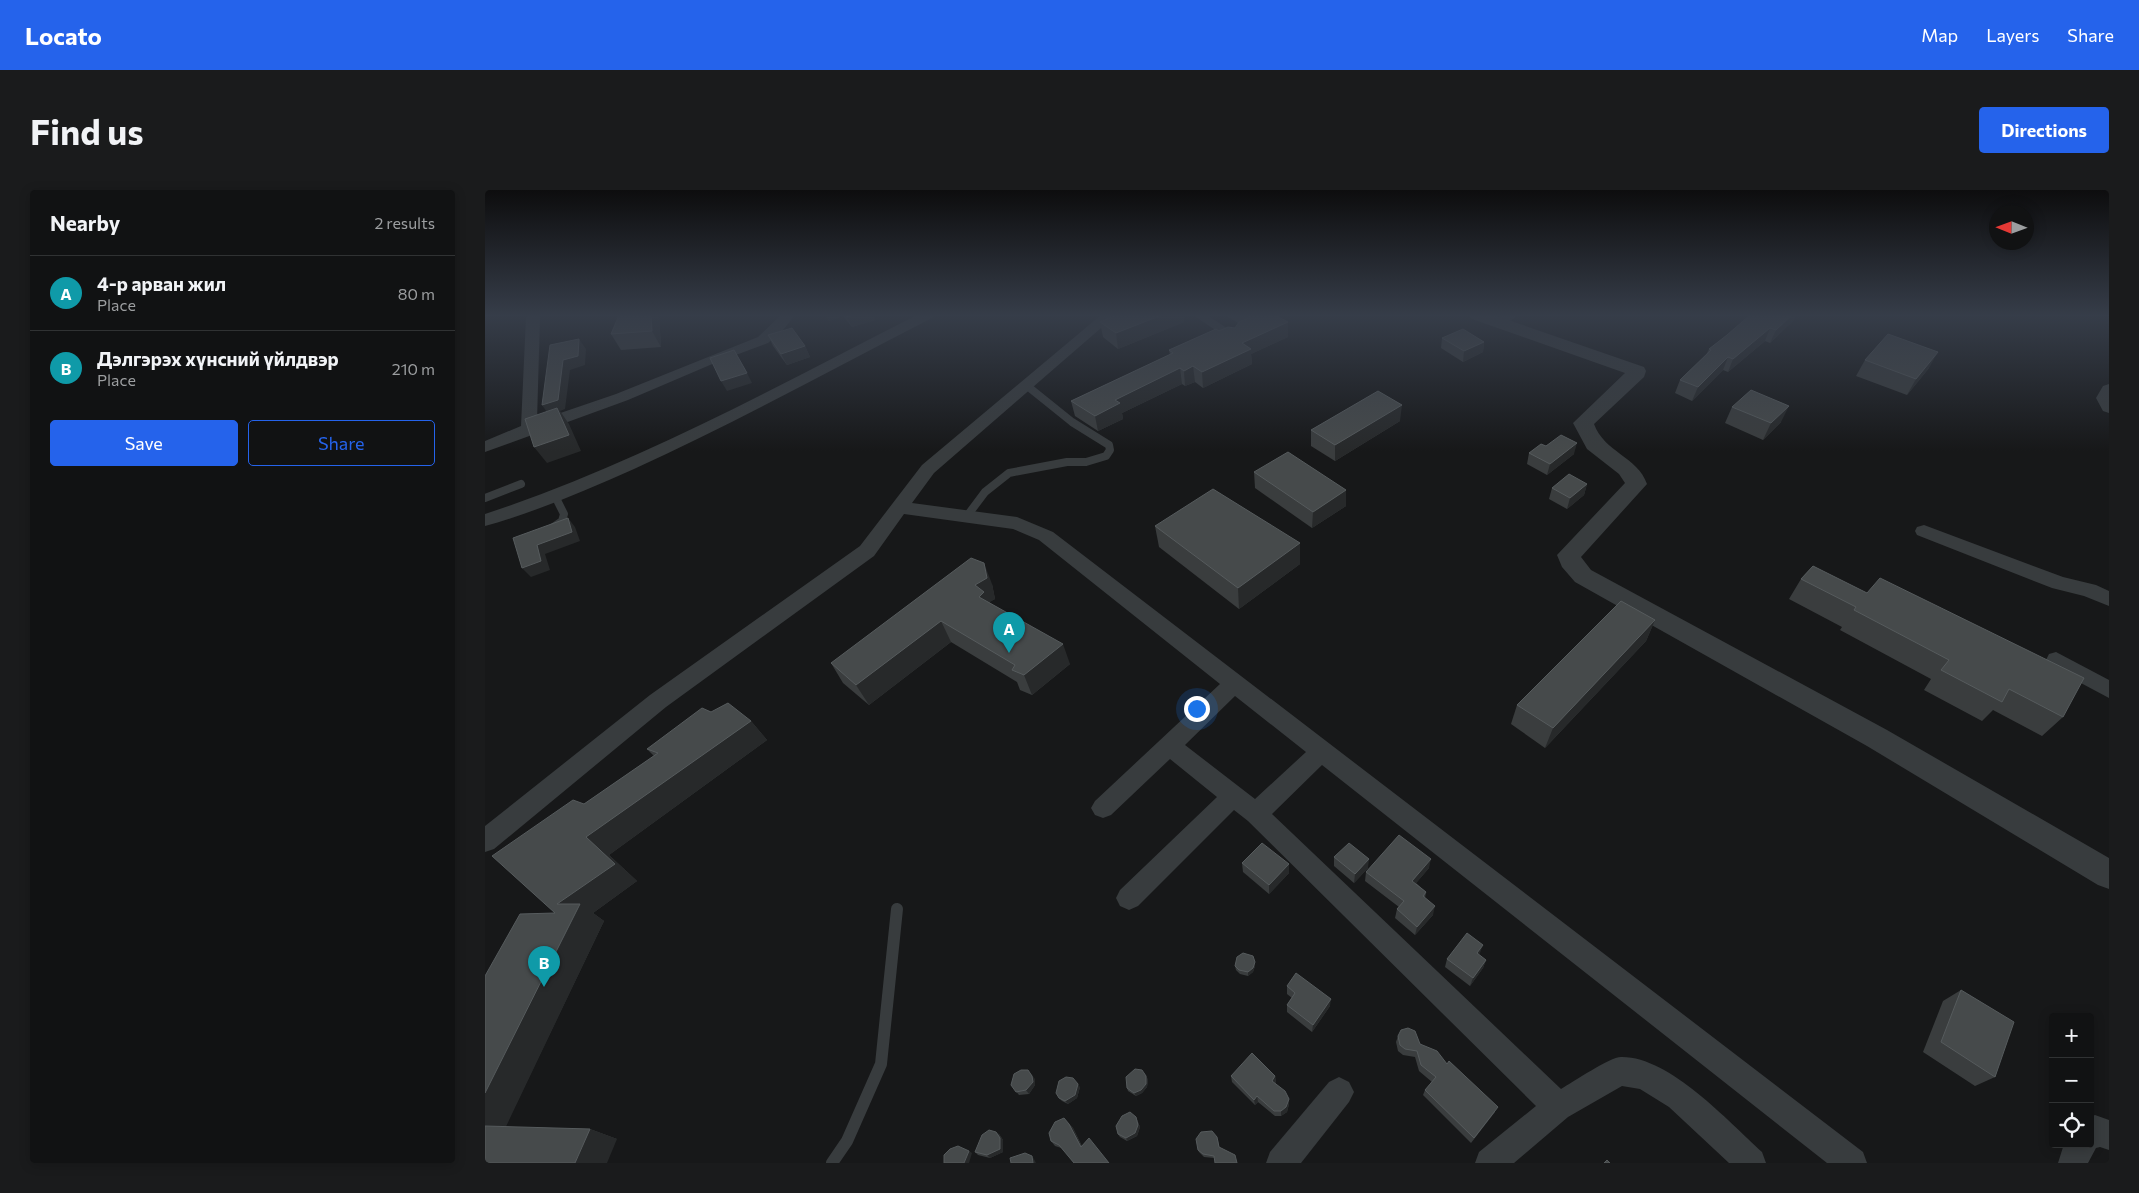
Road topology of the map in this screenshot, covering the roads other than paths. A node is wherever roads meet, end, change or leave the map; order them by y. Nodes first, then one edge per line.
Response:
1 (531, 360) edge
2 (709, 360) edge
3 (837, 360) edge
4 (1055, 360) edge
5 (1611, 360) edge
6 (1026, 385) junction
7 (2109, 390) edge
8 (2109, 408) edge
9 (529, 428) junction
10 (485, 447) edge
11 (521, 484) dead end
12 (555, 496) junction
13 (485, 498) edge
14 (899, 508) junction
15 (967, 516) junction
16 (485, 520) edge
17 (545, 531) edge
18 (1925, 531) dead end
19 (2109, 599) edge
20 (2056, 660) dead end
21 (1234, 684) junction
22 (2109, 690) edge
23 (1169, 746) junction
24 (1321, 752) junction
25 (1233, 796) junction
26 (1103, 808) dead end
27 (1256, 814) junction
28 (485, 841) edge
29 (2109, 875) edge
30 (1129, 898) dead end
31 (897, 909) dead end
32 (1339, 1092) dead end
33 (1558, 1107) junction
34 (2094, 1131) edge
35 (2109, 1135) edge
36 (2080, 1148) edge
37 (832, 1163) edge
38 (1281, 1163) edge
39 (1491, 1163) edge
40 (1751, 1163) edge
41 (1852, 1163) edge
42 (2073, 1163) edge

1 - 9 street
2 - 9 street
3 - 12 street
4 - 6 street
5 - 29 street
6 - 14 street
6 - 15 lane
7 - 8 street
9 - 10 street
11 - 13 lane
12 - 16 street
12 - 17 lane
14 - 15 street
14 - 28 street
15 - 21 street
18 - 19 street
20 - 22 street
21 - 23 street
21 - 24 street
23 - 25 street
23 - 26 street
24 - 27 street
24 - 41 street
25 - 27 street
25 - 30 street
27 - 33 street
31 - 37 lane
32 - 38 street
33 - 39 street
33 - 40 street
34 - 35 street
36 - 42 street

